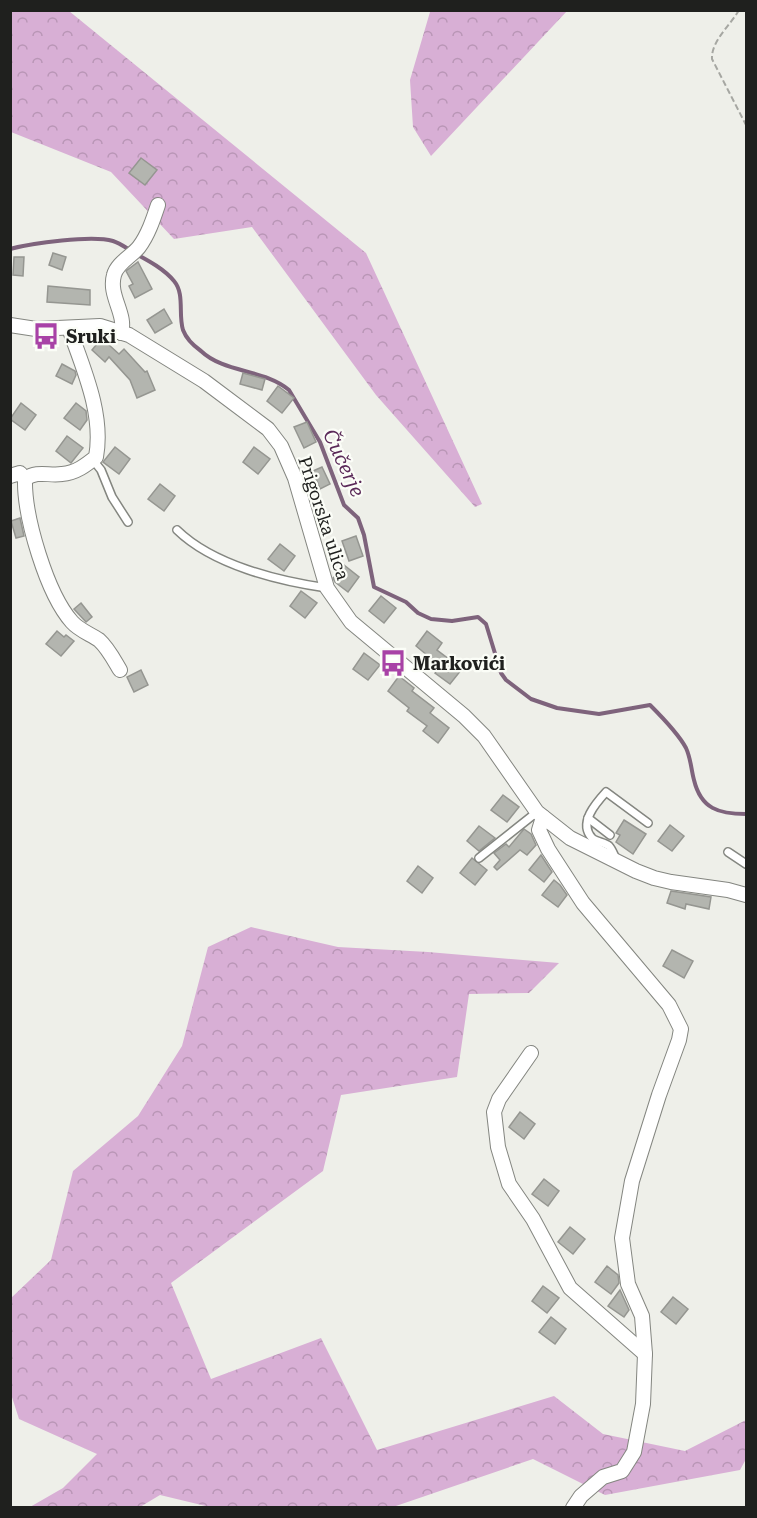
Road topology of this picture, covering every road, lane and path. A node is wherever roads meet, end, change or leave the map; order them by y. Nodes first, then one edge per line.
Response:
1 (739, 10) edge
2 (747, 125) edge
3 (158, 205) dead end
4 (10, 325) edge
5 (69, 328) junction
6 (121, 333) junction
7 (93, 460) junction
8 (10, 476) edge
9 (25, 479) junction
10 (128, 522) dead end
11 (177, 530) dead end
12 (327, 588) junction
13 (120, 670) dead end
14 (540, 815) junction
15 (588, 818) junction
16 (648, 823) dead end
17 (610, 835) dead end
18 (728, 852) dead end
19 (479, 858) dead end
20 (617, 861) junction
21 (747, 864) edge
22 (747, 895) edge
23 (531, 1053) dead end
24 (645, 1354) junction
25 (573, 1508) edge

1 - 2 path
3 - 6 street
4 - 5 street, Prigorska ulica
5 - 6 street, Prigorska ulica
5 - 7 street
6 - 12 street, Prigorska ulica
7 - 9 street
7 - 10 lane
8 - 9 street
9 - 13 street
11 - 12 lane
12 - 14 street, Prigorska ulica
14 - 19 lane
14 - 20 street, Prigorska ulica
14 - 24 street
15 - 16 lane
15 - 17 lane
15 - 20 lane
18 - 21 lane
20 - 22 street, Prigorska ulica
23 - 24 street
24 - 25 street

